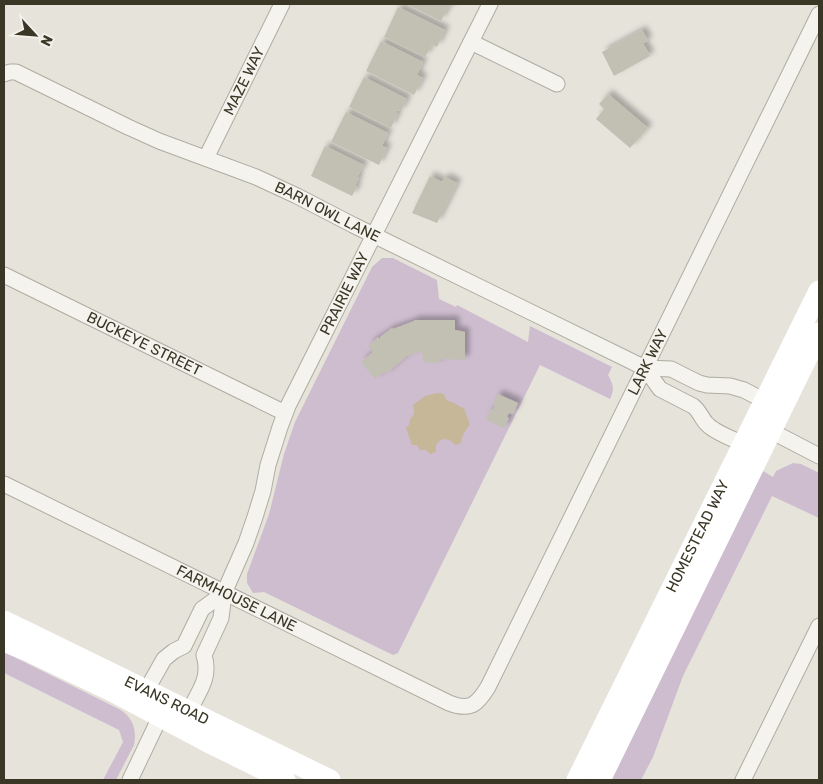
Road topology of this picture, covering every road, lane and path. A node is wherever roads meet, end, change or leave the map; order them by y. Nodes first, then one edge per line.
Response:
1 (282, 4) edge
2 (490, 4) edge
3 (819, 14) edge
4 (471, 42) junction
5 (4, 74) edge
6 (558, 84) dead end
7 (206, 158) junction
8 (373, 234) junction
9 (4, 275) edge
10 (819, 291) edge
11 (819, 333) edge
12 (644, 368) junction
13 (708, 386) junction
14 (765, 401) junction
15 (697, 409) junction
16 (285, 413) junction
17 (771, 431) junction
18 (744, 444) junction
19 (819, 456) edge
20 (4, 484) edge
21 (224, 593) junction
22 (4, 621) edge
23 (819, 626) edge
24 (4, 641) edge
25 (184, 646) junction
26 (204, 655) junction
27 (813, 656) edge
28 (146, 691) junction
29 (470, 706) joint
30 (189, 711) junction
31 (160, 717) junction
32 (130, 780) edge
33 (285, 780) edge
34 (330, 780) edge
35 (577, 780) edge
36 (600, 780) edge
37 (743, 780) edge

1 - 7 street, MAZE WAY
2 - 4 street, PRAIRIE WAY
3 - 12 street, LARK WAY
4 - 6 street
4 - 8 street, PRAIRIE WAY
5 - 7 street, BARN OWL LANE
7 - 8 street, BARN OWL LANE
8 - 12 street, BARN OWL LANE
8 - 16 street, PRAIRIE WAY
9 - 16 street, BUCKEYE STREET
10 - 14 street, HOMESTEAD WAY
11 - 17 street, HOMESTEAD WAY
12 - 13 street, BARN OWL LANE
12 - 15 street, BARN OWL LANE
12 - 29 street, LARK WAY
13 - 14 street, BARN OWL LANE
13 - 15 street
14 - 17 street
14 - 18 street, HOMESTEAD WAY
15 - 18 street, BARN OWL LANE
16 - 21 street, PRAIRIE WAY
17 - 18 street
17 - 19 street
17 - 36 street, HOMESTEAD WAY
18 - 35 street, HOMESTEAD WAY
20 - 21 street, FARMHOUSE LANE
21 - 25 street
21 - 26 street, PRAIRIE WAY
21 - 29 street, FARMHOUSE LANE
22 - 28 street, EVANS ROAD
23 - 27 street
24 - 31 street, EVANS ROAD
25 - 26 street
25 - 28 street
26 - 30 street, PRAIRIE WAY
27 - 37 street
28 - 30 street, EVANS ROAD
28 - 31 street
30 - 31 street
30 - 34 street, EVANS ROAD
31 - 32 street
31 - 33 street, EVANS ROAD

